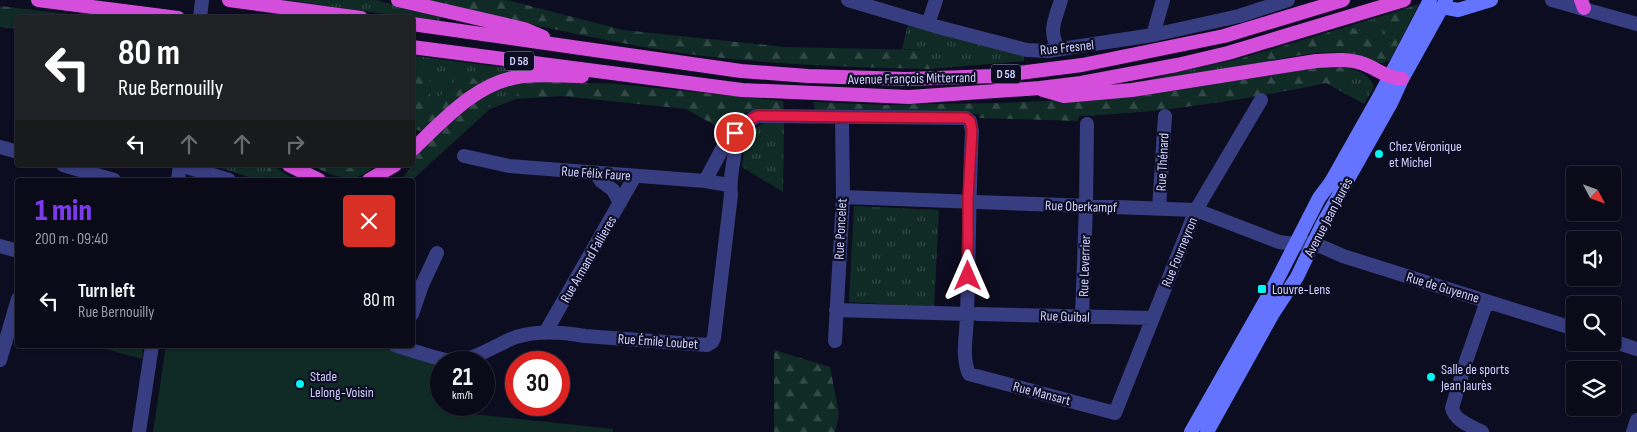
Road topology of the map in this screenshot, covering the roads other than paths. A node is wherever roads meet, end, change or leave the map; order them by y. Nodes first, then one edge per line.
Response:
1 (38, 0) edge
2 (202, 0) edge
3 (229, 0) edge
4 (398, 0) edge
5 (848, 0) edge
6 (936, 0) edge
7 (1061, 0) edge
8 (1163, 0) edge
9 (1288, 0) edge
10 (1343, 0) edge
11 (1404, 0) edge
12 (1491, 0) edge
13 (1552, 0) edge
14 (1437, 1) edge
15 (1582, 4) edge
16 (155, 15) edge
17 (200, 15) edge
18 (339, 15) edge
19 (415, 24) edge
20 (928, 24) junction
21 (1637, 24) edge
22 (1153, 35) junction
23 (562, 44) junction
24 (415, 47) edge
25 (1059, 48) junction
26 (625, 74) junction
27 (1396, 78) junction
28 (1040, 88) junction
29 (1261, 100) dead end
30 (1164, 116) dead end
31 (842, 117) junction
32 (1087, 124) dead end
33 (735, 133) junction
34 (0, 147) edge
35 (415, 147) edge
36 (15, 151) edge
37 (464, 156) dead end
38 (69, 167) edge
39 (187, 167) edge
40 (293, 167) edge
41 (391, 167) edge
42 (379, 173) edge
43 (596, 173) junction
44 (635, 176) junction
45 (107, 178) edge
46 (222, 178) edge
47 (315, 178) edge
48 (706, 181) junction
49 (729, 185) junction
50 (842, 195) junction
51 (968, 200) junction
52 (620, 203) junction
53 (1086, 206) junction
54 (1160, 209) junction
55 (1196, 210) junction
56 (1313, 243) junction
57 (1295, 244) junction
58 (0, 246) edge
59 (15, 250) edge
60 (437, 253) dead end
61 (1487, 301) junction
62 (415, 305) edge
63 (15, 309) edge
64 (836, 310) junction
65 (556, 314) junction
66 (972, 314) junction
67 (1082, 317) junction
68 (1152, 319) junction
69 (1566, 326) edge
70 (546, 332) junction
71 (567, 333) junction
72 (836, 341) dead end
73 (1621, 344) edge
74 (152, 348) edge
75 (407, 348) edge
76 (1637, 349) edge
77 (0, 360) edge
78 (1115, 413) joint
79 (1637, 420) edge
80 (139, 432) edge
81 (1191, 432) edge
82 (1207, 432) edge
83 (1482, 432) edge
84 (1633, 432) edge

1 - 16 highway
2 - 17 street
3 - 18 highway
4 - 23 highway
5 - 20 street, Rue Fresnel
6 - 20 street
7 - 25 street
8 - 22 street
9 - 22 street, Rue Fresnel
10 - 23 highway, Avenue François Mitterrand / D 58
11 - 28 highway, Avenue François Mitterrand / D 58
12 - 14 main road
13 - 15 street
14 - 27 main road, Avenue Jean Jaurès
15 - 21 street
19 - 23 highway, Avenue François Mitterrand / D 58
20 - 25 street, Rue Fresnel
22 - 25 street, Rue Fresnel
24 - 26 highway, Avenue François Mitterrand / D 58
26 - 28 highway, Avenue François Mitterrand / D 58
26 - 35 highway
27 - 28 highway
27 - 56 main road, Avenue Jean Jaurès
27 - 57 main road, Avenue Jean Jaurès
29 - 55 street, Rue Fourneyron
30 - 54 street, Rue Thénard
31 - 33 street
31 - 50 street, Rue Poncelet
31 - 51 street
32 - 53 street, Rue Leverrier
33 - 48 street
33 - 49 street, Rue Émile Loubet
34 - 36 street
37 - 43 street, Rue Félix Faure
38 - 45 street
39 - 46 street
40 - 47 highway
41 - 42 highway
43 - 44 street, Rue Félix Faure
43 - 52 street
44 - 48 street, Rue Félix Faure
44 - 52 street, Rue Armand Fallieres
48 - 49 street, Rue Félix Faure
49 - 71 street, Rue Émile Loubet
50 - 51 street, Rue Oberkampf
50 - 64 street, Rue Poncelet
51 - 53 street, Rue Oberkampf
51 - 66 street
52 - 65 street, Rue Armand Fallieres
53 - 54 street, Rue Oberkampf
53 - 67 street, Rue Leverrier
54 - 55 street, Rue Oberkampf
55 - 57 street, Rue Oberkampf
55 - 68 street, Rue Fourneyron
56 - 57 street, Rue Oberkampf
56 - 61 street, Rue de Guyenne
56 - 82 main road, Avenue Jean Jaurès
57 - 81 main road, Avenue Jean Jaurès
58 - 59 street
60 - 62 street
61 - 69 street, Rue de Guyenne
61 - 83 street
63 - 77 street
64 - 66 street, Rue Guibal
64 - 72 street, Rue Poncelet
65 - 70 street, Rue Armand Fallieres
65 - 71 street
66 - 67 street, Rue Guibal
66 - 78 street, Rue Mansart
67 - 68 street, Rue Guibal
68 - 78 street, Rue Fourneyron
70 - 71 street, Rue Émile Loubet
70 - 75 street, Rue Émile Loubet
73 - 76 street
74 - 80 street
79 - 84 street

